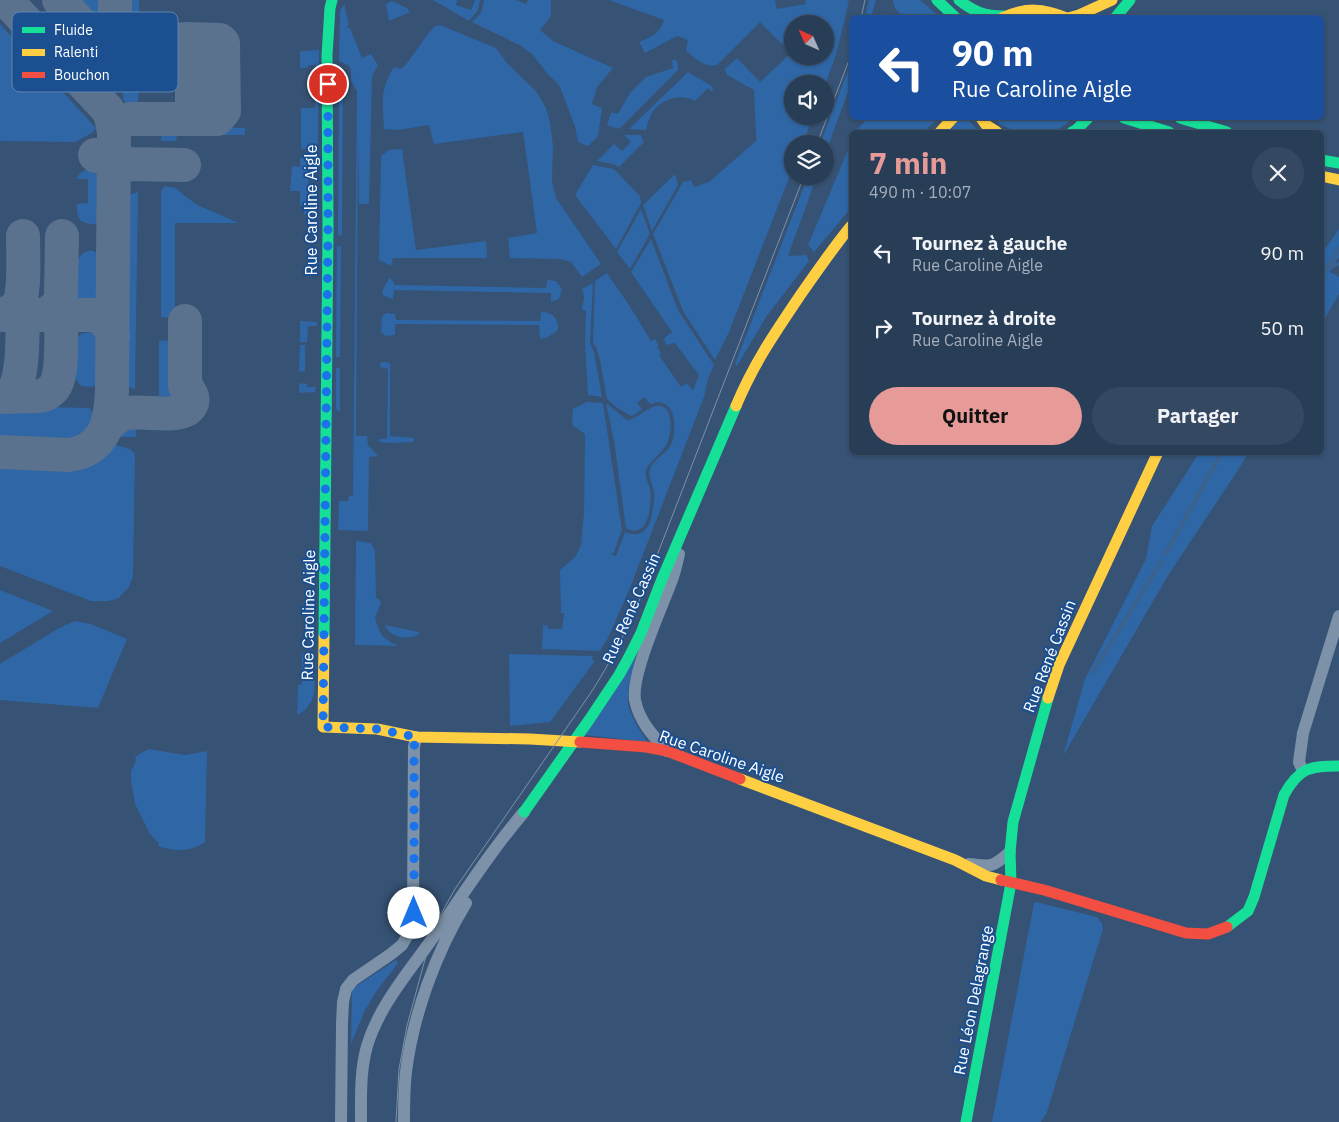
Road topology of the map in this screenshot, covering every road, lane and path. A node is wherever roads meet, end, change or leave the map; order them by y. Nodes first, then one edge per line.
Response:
1 (332, 0) edge
2 (937, 0) edge
3 (959, 0) edge
4 (1112, 0) edge
5 (1130, 0) edge
6 (953, 15) edge
7 (987, 15) edge
8 (1008, 15) edge
9 (1061, 15) edge
10 (1081, 15) edge
11 (1118, 15) edge
12 (951, 120) edge
13 (982, 120) edge
14 (1086, 120) edge
15 (1130, 120) edge
16 (1187, 120) edge
17 (942, 130) edge
18 (994, 130) edge
19 (1076, 130) edge
20 (1163, 130) edge
21 (1220, 130) edge
22 (1324, 160) edge
23 (1339, 163) edge
24 (1324, 167) edge
25 (1339, 169) edge
26 (1324, 177) edge
27 (1339, 180) edge
28 (849, 228) edge
29 (849, 244) edge
30 (800, 296) junction
31 (1157, 455) edge
32 (690, 516) junction
33 (1339, 616) edge
34 (416, 737) junction
35 (572, 743) junction
36 (668, 751) junction
37 (1339, 766) edge
38 (1303, 771) junction
39 (524, 812) junction
40 (1010, 852) junction
41 (959, 862) junction
42 (1011, 883) junction
43 (341, 1122) edge
44 (361, 1122) edge
45 (404, 1122) edge
46 (966, 1122) edge

1 - 34 street, Rue Caroline Aigle
2 - 6 street
3 - 7 street
4 - 10 street
5 - 11 street
8 - 9 street
12 - 17 street
13 - 18 street
14 - 19 street
15 - 20 street
16 - 21 street
22 - 23 street
24 - 25 street
26 - 27 street
28 - 30 street, Rue René Cassin
29 - 30 street
30 - 32 street, Rue René Cassin
31 - 40 street, Rue René Cassin
32 - 35 street, Rue René Cassin
32 - 36 street
33 - 38 street
34 - 35 street, Rue Caroline Aigle
34 - 43 street
35 - 36 street, Rue Caroline Aigle
35 - 39 street, Rue René Cassin
36 - 41 street, Rue Caroline Aigle
37 - 38 street
38 - 42 street, Rue Caroline Aigle
39 - 44 street, Rue René Cassin
39 - 45 street
40 - 41 street
40 - 42 street, Rue René Cassin
41 - 42 street, Rue Caroline Aigle
42 - 46 street, Rue Léon Delagrange

